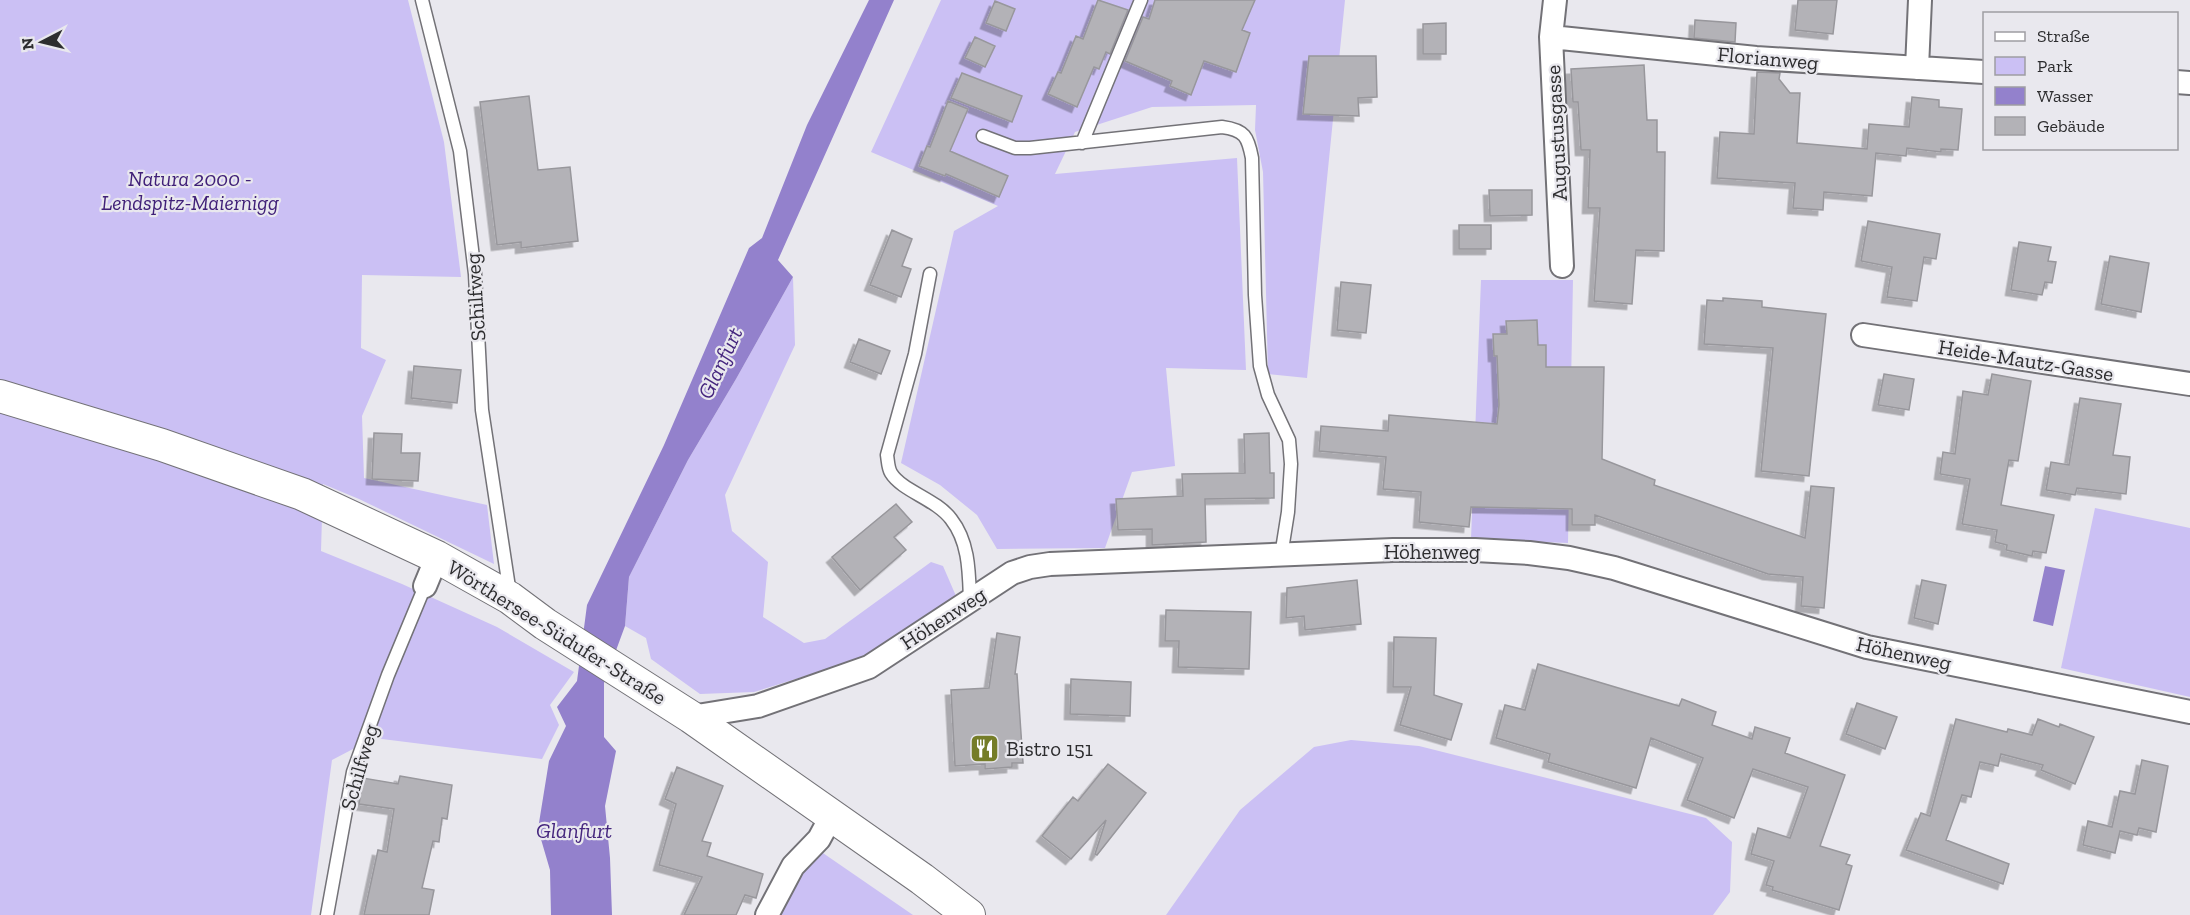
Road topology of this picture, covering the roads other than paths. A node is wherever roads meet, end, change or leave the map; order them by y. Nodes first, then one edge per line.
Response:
1 (422, 0) edge
2 (1141, 0) edge
3 (1555, 0) edge
4 (1920, 0) edge
5 (1551, 37) junction
6 (1917, 68) junction
7 (1983, 72) edge
8 (983, 136) dead end
9 (1082, 143) junction
10 (1562, 266) dead end
11 (930, 274) dead end
12 (1863, 335) dead end
13 (2190, 384) edge
14 (0, 396) edge
15 (1281, 556) junction
16 (437, 557) junction
17 (425, 586) joint
18 (510, 598) junction
19 (970, 600) junction
20 (2190, 712) edge
21 (691, 717) junction
22 (832, 815) junction
23 (327, 915) edge
24 (767, 915) edge
25 (969, 915) edge

1 - 18 lane, Schilfweg
2 - 9 lane
3 - 5 street, Augustusgasse
4 - 6 street
5 - 6 street, Florianweg
5 - 10 street, Augustusgasse
6 - 7 street, Florianweg
8 - 9 lane
9 - 15 lane
11 - 19 lane
12 - 13 street, Heide-Mautz-Gasse
14 - 16 main road, Wörthersee-Südufer-Straße
15 - 19 street, Höhenweg
15 - 20 street, Höhenweg
16 - 17 street, Schilfweg
16 - 18 main road, Wörthersee-Südufer-Straße
17 - 23 lane, Schilfweg
18 - 21 main road, Wörthersee-Südufer-Straße
19 - 21 street, Höhenweg
21 - 22 main road, Wörthersee-Südufer-Straße
22 - 24 street
22 - 25 main road, Wörthersee-Südufer-Straße

